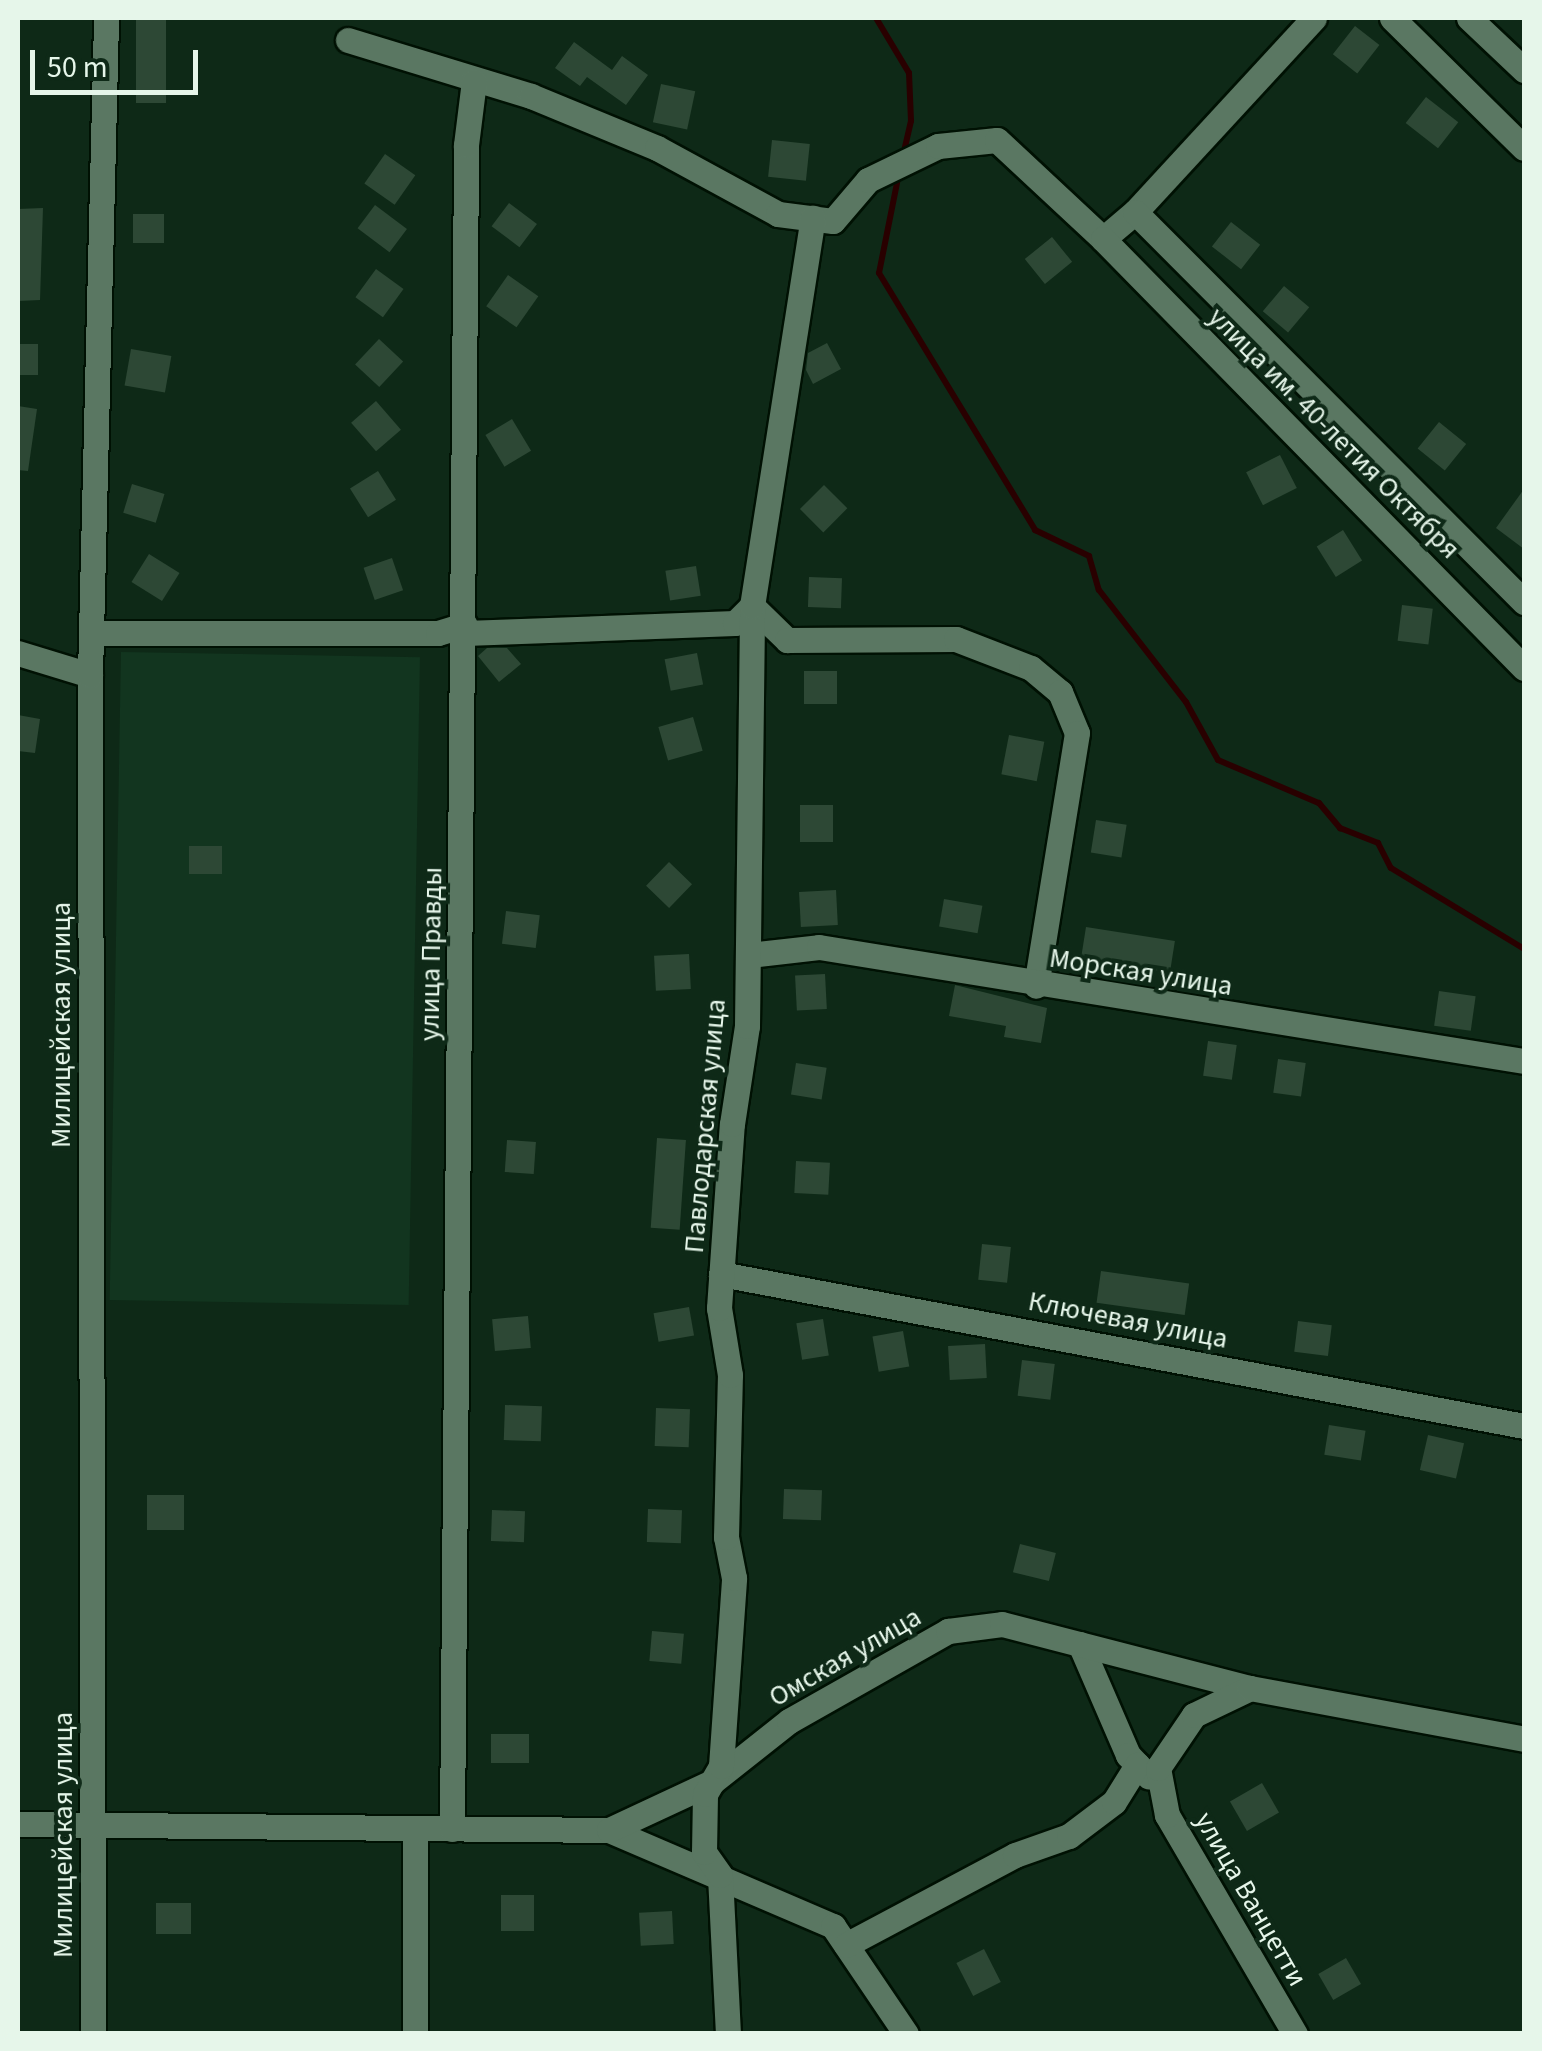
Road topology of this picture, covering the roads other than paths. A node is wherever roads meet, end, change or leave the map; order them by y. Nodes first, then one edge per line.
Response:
1 (106, 18) edge
2 (1314, 18) edge
3 (1392, 18) edge
4 (1470, 18) edge
5 (348, 40) dead end
6 (1524, 70) edge
7 (474, 81) junction
8 (1524, 148) edge
9 (1135, 212) junction
10 (813, 218) junction
11 (1103, 238) junction
12 (1524, 602) edge
13 (752, 606) junction
14 (465, 629) junction
15 (91, 633) junction
16 (18, 652) edge
17 (1524, 668) edge
18 (90, 675) junction
19 (749, 956) junction
20 (1036, 986) junction
21 (1524, 1061) edge
22 (721, 1274) junction
23 (1524, 1426) edge
24 (1080, 1644) junction
25 (1250, 1688) junction
26 (1524, 1739) edge
27 (1137, 1765) junction
28 (712, 1782) junction
29 (1162, 1791) junction
30 (18, 1824) edge
31 (92, 1826) junction
32 (415, 1829) junction
33 (452, 1829) junction
34 (608, 1830) junction
35 (720, 1875) junction
36 (846, 1945) junction
37 (93, 2034) edge
38 (415, 2034) edge
39 (728, 2034) edge
40 (906, 2034) edge
41 (1295, 2034) edge

1 - 15 street, Милицейская улица
2 - 9 street
3 - 8 street
4 - 6 street
5 - 7 street
7 - 10 street
7 - 14 street, улица Правды
9 - 11 street
9 - 12 street
10 - 11 street, улица им. 40-летия Октября
10 - 13 street, Павлодарская улица
11 - 17 street, улица им. 40-летия Октября
13 - 14 street
13 - 19 street, Павлодарская улица
13 - 20 street
14 - 15 street
14 - 33 street, улица Правды
15 - 18 street, Милицейская улица
16 - 18 street
18 - 31 street, Милицейская улица
19 - 20 street, Морская улица
19 - 22 street, Павлодарская улица
20 - 21 street, Морская улица
22 - 23 street, Ключевая улица
22 - 28 street, Павлодарская улица
24 - 25 street, Омская улица
24 - 27 street
24 - 28 street, Омская улица
25 - 26 street, Омская улица
25 - 29 street
27 - 29 street
27 - 36 street
28 - 34 street, Омская улица
28 - 35 street, Павлодарская улица
29 - 41 street, улица Ванцетти
30 - 31 street
31 - 32 street
31 - 37 street, Милицейская улица
32 - 33 street
32 - 38 street
33 - 34 street
34 - 35 street
35 - 36 street
35 - 39 street, Павлодарская улица
36 - 40 street

